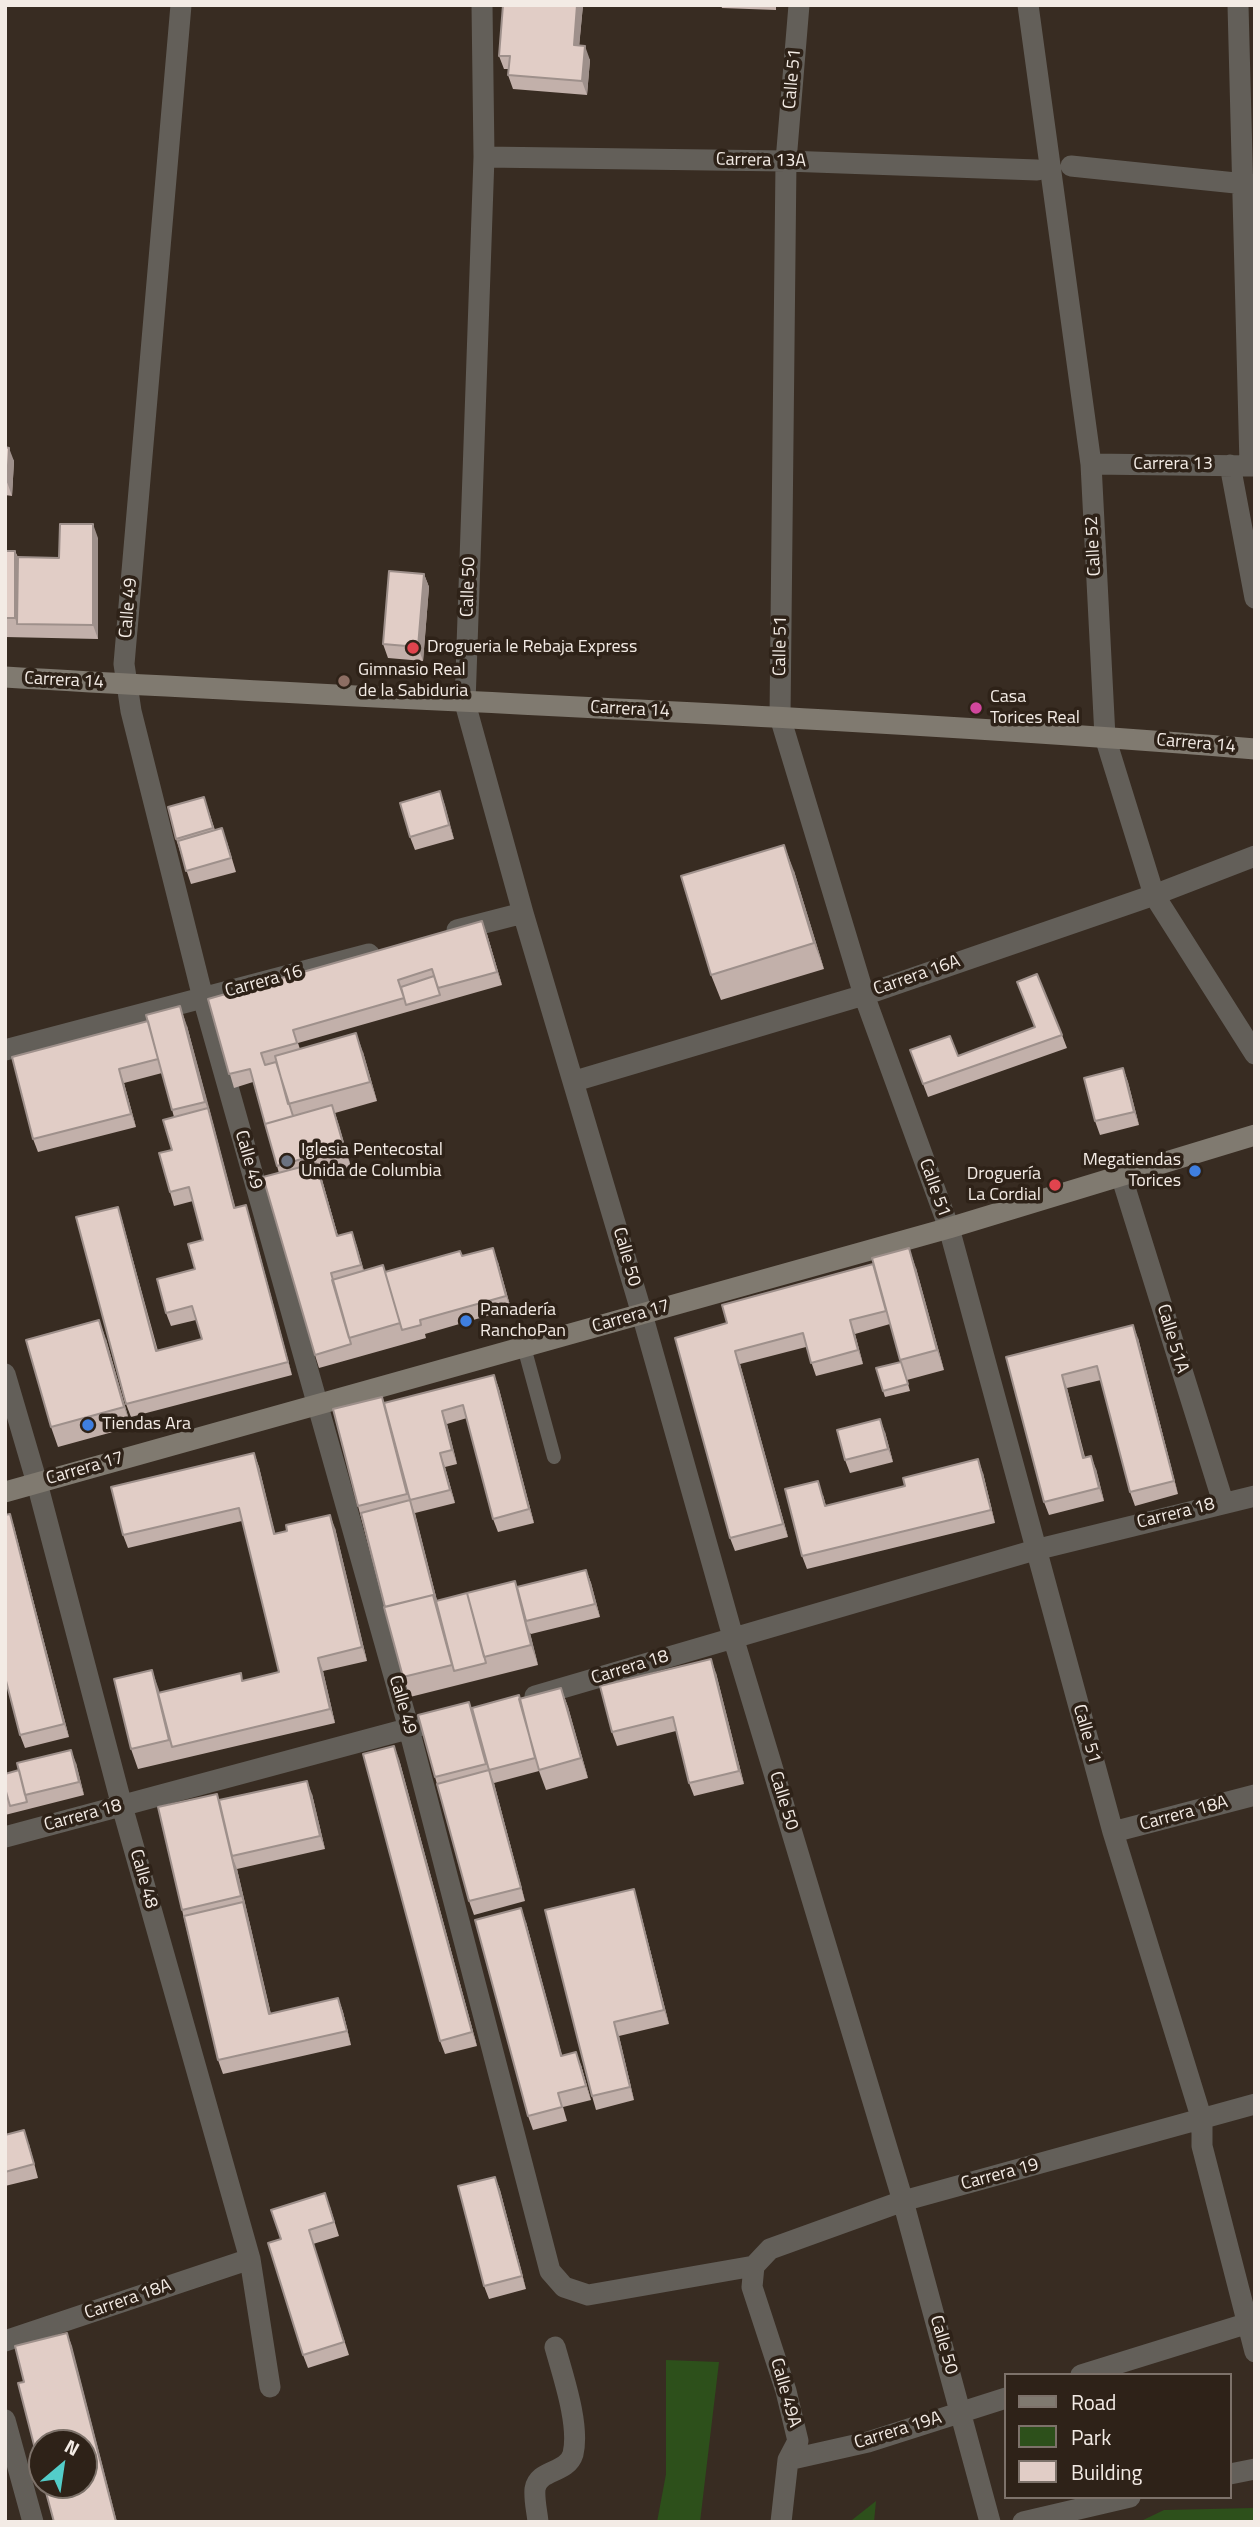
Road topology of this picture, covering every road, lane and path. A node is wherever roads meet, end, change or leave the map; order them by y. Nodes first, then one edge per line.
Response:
1 (181, 5) edge
2 (482, 5) edge
3 (799, 5) edge
4 (1028, 5) edge
5 (1238, 5) edge
6 (484, 157) junction
7 (786, 161) junction
8 (1071, 166) dead end
9 (1037, 170) dead end
10 (1249, 185) edge
11 (1091, 464) junction
12 (1245, 465) edge
13 (1255, 598) edge
14 (5, 677) edge
15 (126, 684) junction
16 (465, 703) junction
17 (780, 717) junction
18 (1105, 737) junction
19 (1255, 749) edge
20 (1255, 856) edge
21 (1154, 895) junction
22 (523, 913) junction
23 (443, 934) edge
24 (390, 948) edge
25 (864, 995) junction
26 (203, 998) junction
27 (5, 1049) edge
28 (1255, 1054) edge
29 (575, 1081) junction
30 (1255, 1135) edge
31 (1121, 1175) junction
32 (949, 1228) junction
33 (642, 1314) junction
34 (524, 1347) junction
35 (5, 1374) edge
36 (317, 1403) junction
37 (554, 1457) dead end
38 (37, 1483) junction
39 (5, 1492) edge
40 (1255, 1496) edge
41 (1223, 1502) junction
42 (1035, 1550) junction
43 (733, 1637) junction
44 (510, 1702) edge
45 (447, 1719) edge
46 (409, 1729) junction
47 (1255, 1795) edge
48 (122, 1806) junction
49 (1113, 1832) junction
50 (5, 1837) edge
51 (1255, 2104) edge
52 (1202, 2120) junction
53 (903, 2201) junction
54 (250, 2259) junction
55 (754, 2266) junction
56 (1252, 2322) edge
57 (5, 2341) edge
58 (555, 2347) dead end
59 (1255, 2352) edge
60 (1087, 2373) edge
61 (270, 2387) dead end
62 (1004, 2399) edge
63 (962, 2412) junction
64 (5, 2420) edge
65 (788, 2460) junction
66 (1255, 2469) edge
67 (1232, 2474) edge
68 (1121, 2499) edge
69 (33, 2522) edge
70 (538, 2522) edge
71 (781, 2522) edge
72 (990, 2522) edge
73 (1023, 2522) edge

1 - 15 street, Calle 49
2 - 6 street, Calle 50
3 - 7 street, Calle 51
4 - 11 street, Calle 52
5 - 10 street
6 - 7 street, Carrera 13A
6 - 16 street, Calle 50
7 - 9 street, Carrera 13A
7 - 17 street, Calle 51
8 - 10 street
10 - 12 street
11 - 12 street, Carrera 13
11 - 18 street, Calle 52
12 - 13 street
14 - 15 main road, Carrera 14
15 - 16 main road, Carrera 14
15 - 26 street, Calle 49
16 - 17 main road, Carrera 14
16 - 22 street, Calle 50
17 - 18 main road, Carrera 14
17 - 25 street, Calle 51
18 - 19 main road, Carrera 14
18 - 21 street, Calle 52
20 - 21 street, Carrera 16A
21 - 25 street, Carrera 16A
21 - 28 street, Calle 52
22 - 23 street
22 - 29 street, Calle 50
24 - 26 street, Carrera 16
25 - 29 street, Carrera 16A
25 - 32 street, Calle 51
26 - 27 street, Carrera 16
26 - 36 street, Calle 49
29 - 33 street, Calle 50
30 - 31 main road, Carrera 17
31 - 32 main road, Carrera 17
31 - 41 street, Calle 51A
32 - 33 main road, Carrera 17
32 - 42 street, Calle 51
33 - 34 main road, Carrera 17
33 - 43 street, Calle 50
34 - 36 main road, Carrera 17
34 - 37 lane
35 - 38 street, Calle 48
36 - 38 main road, Carrera 17
36 - 46 street, Calle 49
38 - 39 main road, Carrera 17
38 - 48 street, Calle 48
40 - 41 street, Carrera 18
41 - 42 street, Carrera 18
42 - 43 street, Carrera 18
42 - 49 street, Calle 51
43 - 44 street, Carrera 18
43 - 53 street, Calle 50
45 - 46 street, Carrera 18
46 - 48 street, Carrera 18
46 - 55 street, Calle 49
47 - 49 street, Carrera 18A
48 - 50 street, Carrera 18
48 - 54 street, Calle 48
49 - 52 street, Calle 51
51 - 52 street, Carrera 19
52 - 53 street, Carrera 19
52 - 56 street, Calle 51
53 - 55 street, Carrera 19
53 - 63 street, Calle 50
54 - 57 street, Carrera 18A
54 - 61 street, Calle 48
55 - 65 street, Calle 49A
56 - 59 street, Calle 51
56 - 60 street
58 - 70 street
62 - 63 street, Carrera 19A
63 - 65 street, Carrera 19A
63 - 72 street, Calle 50
64 - 69 street
65 - 71 street, Calle 49A
66 - 67 street
68 - 73 street

